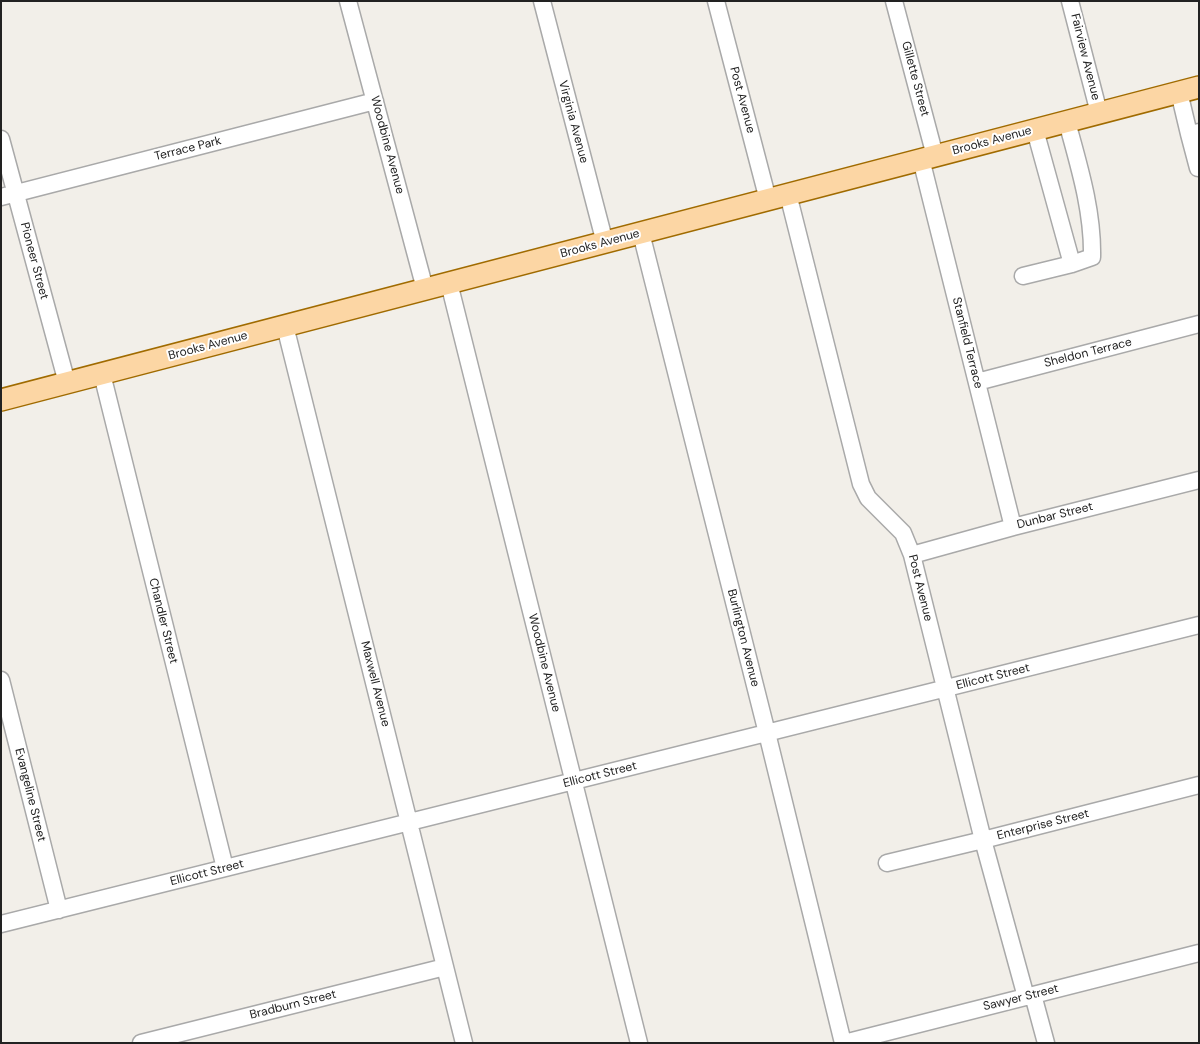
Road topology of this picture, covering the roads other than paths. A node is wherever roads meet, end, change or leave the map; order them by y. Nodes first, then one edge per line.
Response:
1 (348, 1) edge
2 (542, 1) edge
3 (716, 1) edge
4 (894, 1) edge
5 (1070, 1) edge
6 (1189, 90) edge
7 (375, 101) junction
8 (1099, 113) junction
9 (1067, 122) junction
10 (1035, 130) junction
11 (1194, 133) edge
12 (1, 139) edge
13 (928, 158) junction
14 (1199, 168) edge
15 (788, 194) junction
16 (8, 195) edge
17 (768, 200) junction
18 (641, 233) junction
19 (604, 242) junction
20 (1072, 264) junction
21 (1023, 276) dead end
22 (449, 283) junction
23 (425, 290) junction
24 (1199, 324) edge
25 (285, 326) junction
26 (102, 374) junction
27 (977, 382) junction
28 (67, 383) junction
29 (1, 400) edge
30 (1199, 480) edge
31 (1013, 527) junction
32 (912, 555) junction
33 (1199, 625) edge
34 (1, 680) edge
35 (946, 688) junction
36 (767, 733) junction
37 (573, 781) junction
38 (1199, 785) edge
39 (409, 822) junction
40 (983, 840) junction
41 (887, 863) dead end
42 (226, 868) junction
43 (59, 910) junction
44 (1, 924) edge
45 (1199, 953) edge
46 (445, 967) junction
47 (1030, 996) junction
48 (141, 1043) edge
49 (464, 1043) edge
50 (639, 1043) edge
51 (844, 1043) edge
52 (1046, 1043) edge

1 - 7 street, Woodbine Avenue
2 - 19 street, Virginia Avenue
3 - 17 street, Post Avenue
4 - 13 street, Gillette Street
5 - 8 street, Fairview Avenue
6 - 8 main road, Brooks Avenue
6 - 11 street
7 - 16 street, Terrace Park
7 - 23 street, Woodbine Avenue
8 - 9 main road, Brooks Avenue
9 - 10 main road, Brooks Avenue
9 - 20 street
10 - 13 main road, Brooks Avenue
10 - 20 street
11 - 14 street
12 - 16 street, Pioneer Street
13 - 15 main road, Brooks Avenue
13 - 27 street, Stanfield Terrace
15 - 17 main road, Brooks Avenue
15 - 32 street, Post Avenue
16 - 28 street, Pioneer Street
17 - 18 main road, Brooks Avenue
18 - 19 main road, Brooks Avenue
18 - 36 street, Burlington Avenue
19 - 22 main road, Brooks Avenue
20 - 21 street
22 - 23 main road, Brooks Avenue
22 - 37 street, Woodbine Avenue
23 - 25 main road, Brooks Avenue
24 - 27 street, Sheldon Terrace
25 - 26 main road, Brooks Avenue
25 - 39 street, Maxwell Avenue
26 - 28 main road, Brooks Avenue
26 - 42 street, Chandler Street
27 - 31 street, Stanfield Terrace
28 - 29 main road, Brooks Avenue
30 - 31 street, Dunbar Street
31 - 32 street, Dunbar Street
32 - 35 street, Post Avenue
33 - 35 street, Ellicott Street
34 - 43 street, Evangeline Street
35 - 36 street, Ellicott Street
35 - 40 street, Post Avenue
36 - 37 street, Ellicott Street
36 - 51 street, Burlington Avenue
37 - 39 street, Ellicott Street
37 - 50 street, Woodbine Avenue
38 - 40 street, Enterprise Street
39 - 42 street, Ellicott Street
39 - 46 street, Maxwell Avenue
40 - 41 street, Enterprise Street
40 - 47 street, Post Avenue
42 - 43 street, Ellicott Street
43 - 44 street, Ellicott Street
45 - 47 street, Sawyer Street
46 - 48 street, Bradburn Street
46 - 49 street, Maxwell Avenue
47 - 51 street, Sawyer Street
47 - 52 street, Post Avenue

